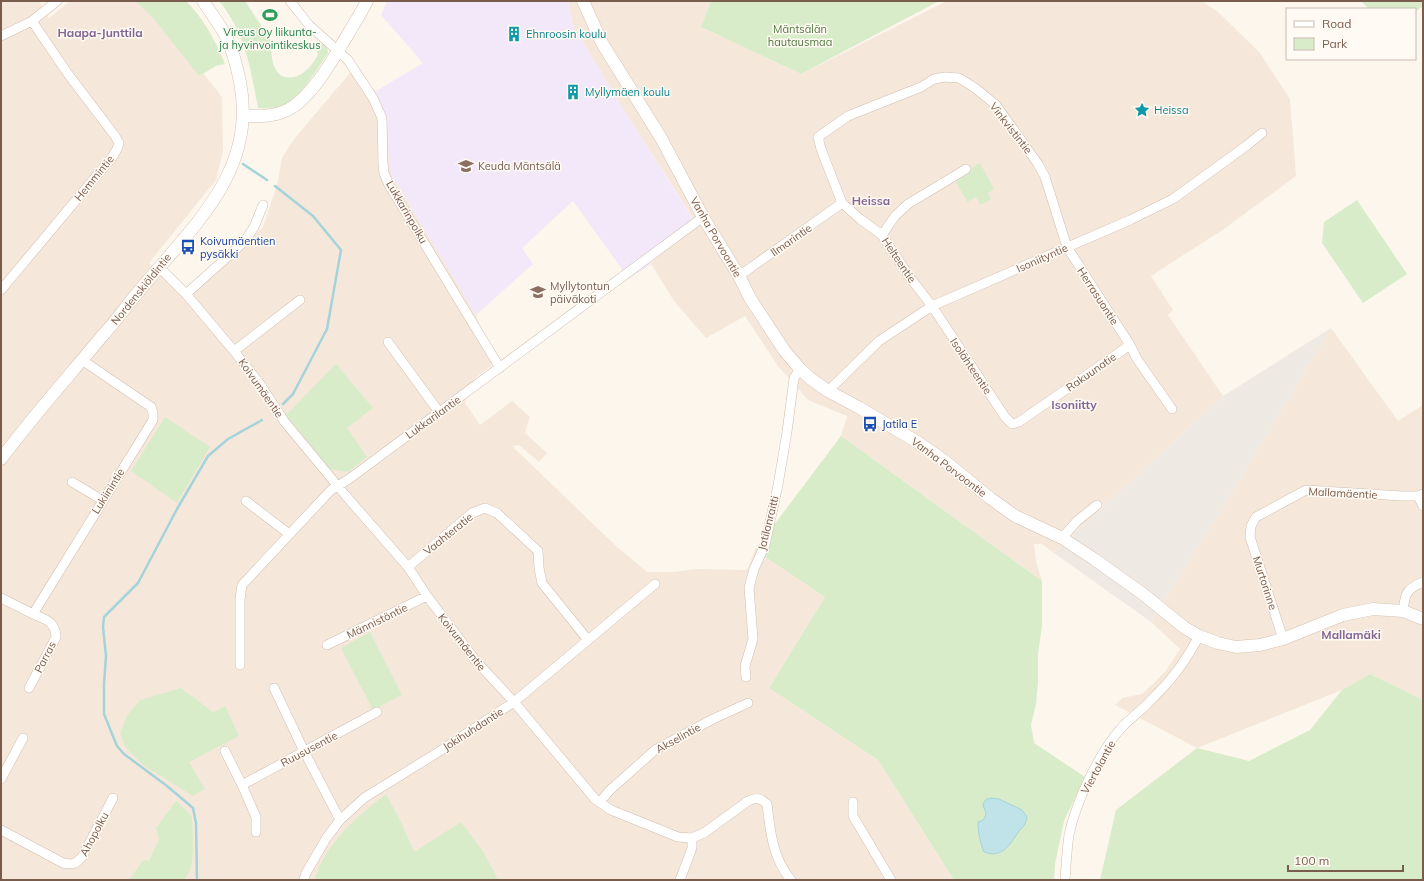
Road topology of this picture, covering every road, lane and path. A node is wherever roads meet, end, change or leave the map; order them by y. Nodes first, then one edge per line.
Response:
1 (57, 1) edge
2 (203, 1) edge
3 (290, 1) edge
4 (367, 1) edge
5 (583, 1) edge
6 (32, 21) junction
7 (1, 36) edge
8 (338, 50) junction
9 (243, 116) junction
10 (1262, 133) dead end
11 (818, 137) joint
12 (966, 169) dead end
13 (842, 204) junction
14 (263, 205) dead end
15 (703, 217) junction
16 (882, 234) junction
17 (1067, 247) junction
18 (159, 267) junction
19 (739, 276) junction
20 (1, 290) edge
21 (186, 294) junction
22 (300, 300) dead end
23 (932, 306) junction
24 (388, 342) dead end
25 (1130, 345) junction
26 (234, 351) junction
27 (82, 360) junction
28 (500, 368) junction
29 (800, 369) junction
30 (828, 391) junction
31 (1172, 409) dead end
32 (439, 412) junction
33 (1012, 424) joint
34 (1, 459) edge
35 (72, 482) dead end
36 (337, 485) junction
37 (1420, 495) edge
38 (102, 500) junction
39 (246, 500) dead end
40 (1097, 505) dead end
41 (1423, 506) edge
42 (1251, 526) joint
43 (289, 534) junction
44 (1062, 538) junction
45 (408, 566) junction
46 (1423, 582) edge
47 (655, 584) dead end
48 (427, 596) junction
49 (1, 598) edge
50 (1403, 611) junction
51 (33, 614) junction
52 (1423, 619) edge
53 (1199, 636) junction
54 (1283, 639) junction
55 (588, 640) junction
56 (327, 645) dead end
57 (240, 665) dead end
58 (746, 677) dead end
59 (29, 688) dead end
60 (274, 688) dead end
61 (514, 702) junction
62 (748, 703) dead end
63 (377, 712) dead end
64 (23, 738) dead end
65 (224, 751) dead end
66 (304, 751) junction
67 (1, 779) edge
68 (242, 785) junction
69 (113, 798) dead end
70 (600, 802) junction
71 (853, 802) dead end
72 (340, 820) junction
73 (1, 830) edge
74 (256, 832) dead end
75 (692, 838) junction
76 (304, 880) edge
77 (680, 880) edge
78 (791, 880) edge
79 (891, 880) edge
80 (1065, 880) edge

1 - 6 street
2 - 9 main road, Nordenskiöldintie
3 - 8 street, Lukkarinpolku
4 - 8 main road
5 - 15 main road, Vanha Porvoontie
6 - 7 street
6 - 20 street, Hemmintie
8 - 9 main road
8 - 28 street, Lukkarinpolku
9 - 18 main road, Nordenskiöldintie
10 - 17 street, Isoniityntie
11 - 13 street, Helteentie
11 - 17 street, Vinkvistintie
12 - 16 street
13 - 16 street, Helteentie
13 - 19 street, Ilmarintie
14 - 21 street
15 - 19 main road, Vanha Porvoontie
15 - 28 street, Lukkarilantie
16 - 23 street, Helteentie
17 - 23 street, Isoniityntie
17 - 25 street, Herrasuontie
18 - 21 street, Koivumäentie
18 - 27 main road, Nordenskiöldintie
19 - 29 main road, Vanha Porvoontie
21 - 26 street, Koivumäentie
22 - 26 street
23 - 30 street, Isoniityntie
23 - 33 street, Isolähteentie
24 - 32 street
25 - 31 street, Herrasuontie
25 - 33 street, Rakuunatie
26 - 36 street, Koivumäentie
27 - 34 main road, Nordenskiöldintie
27 - 38 street, Lukiinintie
28 - 32 street, Lukkarilantie
29 - 30 main road, Vanha Porvoontie
29 - 58 street, Jatilanraitti
30 - 44 main road, Vanha Porvoontie
32 - 36 street, Lukkarilantie
35 - 38 street
36 - 43 street, Lukkarilantie
36 - 45 street, Koivumäentie
37 - 41 street
37 - 42 street, Mallamäentie
38 - 51 street, Lukiinintie
39 - 43 street
40 - 44 street
42 - 54 street, Murtorinne
43 - 57 street, Lukkarilantie
44 - 53 main road, Vanha Porvoontie
45 - 48 street, Koivumäentie
45 - 55 street, Vaahteratie
46 - 50 street
47 - 55 street, Jokihuhdantie
48 - 56 street, Männistöntie
48 - 61 street, Koivumäentie
49 - 51 street
50 - 52 main road, Vanha Porvoontie
50 - 54 main road, Vanha Porvoontie
51 - 59 street, Parras
53 - 54 main road, Vanha Porvoontie
53 - 80 street, Viertolantie
55 - 61 street, Jokihuhdantie
60 - 66 street
61 - 70 street, Koivumäentie
61 - 72 street, Jokihuhdantie
62 - 70 street, Akselintie
63 - 66 street, Ruususentie
64 - 67 street
65 - 68 street
66 - 68 street, Ruususentie
66 - 72 street
68 - 74 street
69 - 73 street, Ahopolku
70 - 75 street, Koivumäentie
71 - 79 street
72 - 76 street, Jokihuhdantie
75 - 77 street
75 - 78 street

